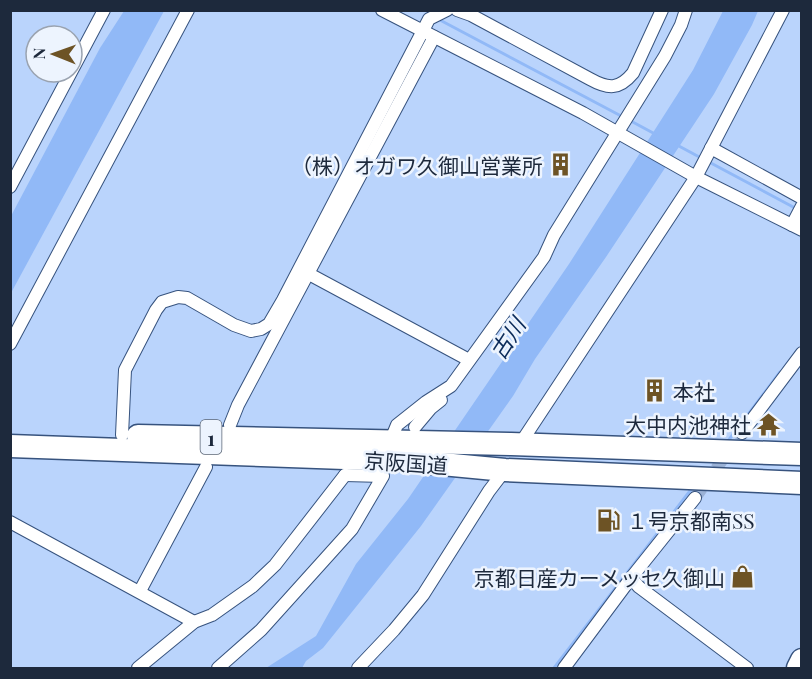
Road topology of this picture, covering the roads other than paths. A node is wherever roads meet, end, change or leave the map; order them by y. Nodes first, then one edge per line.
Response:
1 (104, 10) edge
2 (188, 10) edge
3 (382, 10) edge
4 (447, 10) edge
5 (457, 10) edge
6 (662, 10) edge
7 (686, 10) edge
8 (783, 10) edge
9 (428, 35) junction
10 (621, 134) junction
11 (711, 148) junction
12 (694, 175) junction
13 (10, 187) edge
14 (801, 198) edge
15 (801, 206) edge
16 (796, 227) edge
17 (309, 274) junction
18 (10, 344) edge
19 (801, 353) edge
20 (469, 360) junction
21 (451, 386) junction
22 (761, 407) junction
23 (230, 425) dead end
24 (10, 433) edge
25 (122, 435) junction
26 (404, 443) junction
27 (745, 443) junction
28 (515, 444) junction
29 (10, 446) edge
30 (801, 454) edge
31 (338, 466) junction
32 (206, 467) dead end
33 (500, 470) junction
34 (378, 479) dead end
35 (801, 483) edge
36 (695, 498) tunnel mouth
37 (10, 522) edge
38 (346, 534) junction
39 (631, 578) junction
40 (140, 591) junction
41 (194, 622) junction
42 (801, 660) edge
43 (744, 667) edge
44 (138, 669) edge
45 (218, 669) edge
46 (358, 669) edge
47 (564, 669) edge
48 (798, 669) edge

1 - 13 street
2 - 18 street
3 - 9 street
4 - 9 street
5 - 6 street
7 - 10 street
8 - 11 street
9 - 10 street
9 - 17 street
9 - 25 street
10 - 12 street
10 - 20 street
11 - 12 street
11 - 14 street
12 - 16 street
12 - 28 street
15 - 16 street
17 - 20 street
17 - 23 street
19 - 22 street
20 - 21 street
21 - 26 street
21 - 26 street
22 - 27 street
22 - 27 street
24 - 25 highway, 京阪国道 / 1
25 - 26 highway, 京阪国道 / 1
26 - 28 highway, 京阪国道 / 1
26 - 31 highway, 京阪国道 / 1
26 - 33 highway, 京阪国道 / 1
27 - 28 highway, 京阪国道 / 1
27 - 30 highway, 京阪国道 / 1
29 - 31 highway, 京阪国道 / 1
31 - 38 street
31 - 41 street
32 - 40 street
33 - 35 highway, 京阪国道 / 1
33 - 46 street
34 - 38 street
36 - 39 street
37 - 40 street
38 - 45 street
39 - 43 street
39 - 47 street
40 - 41 street
41 - 44 street
42 - 48 highway

